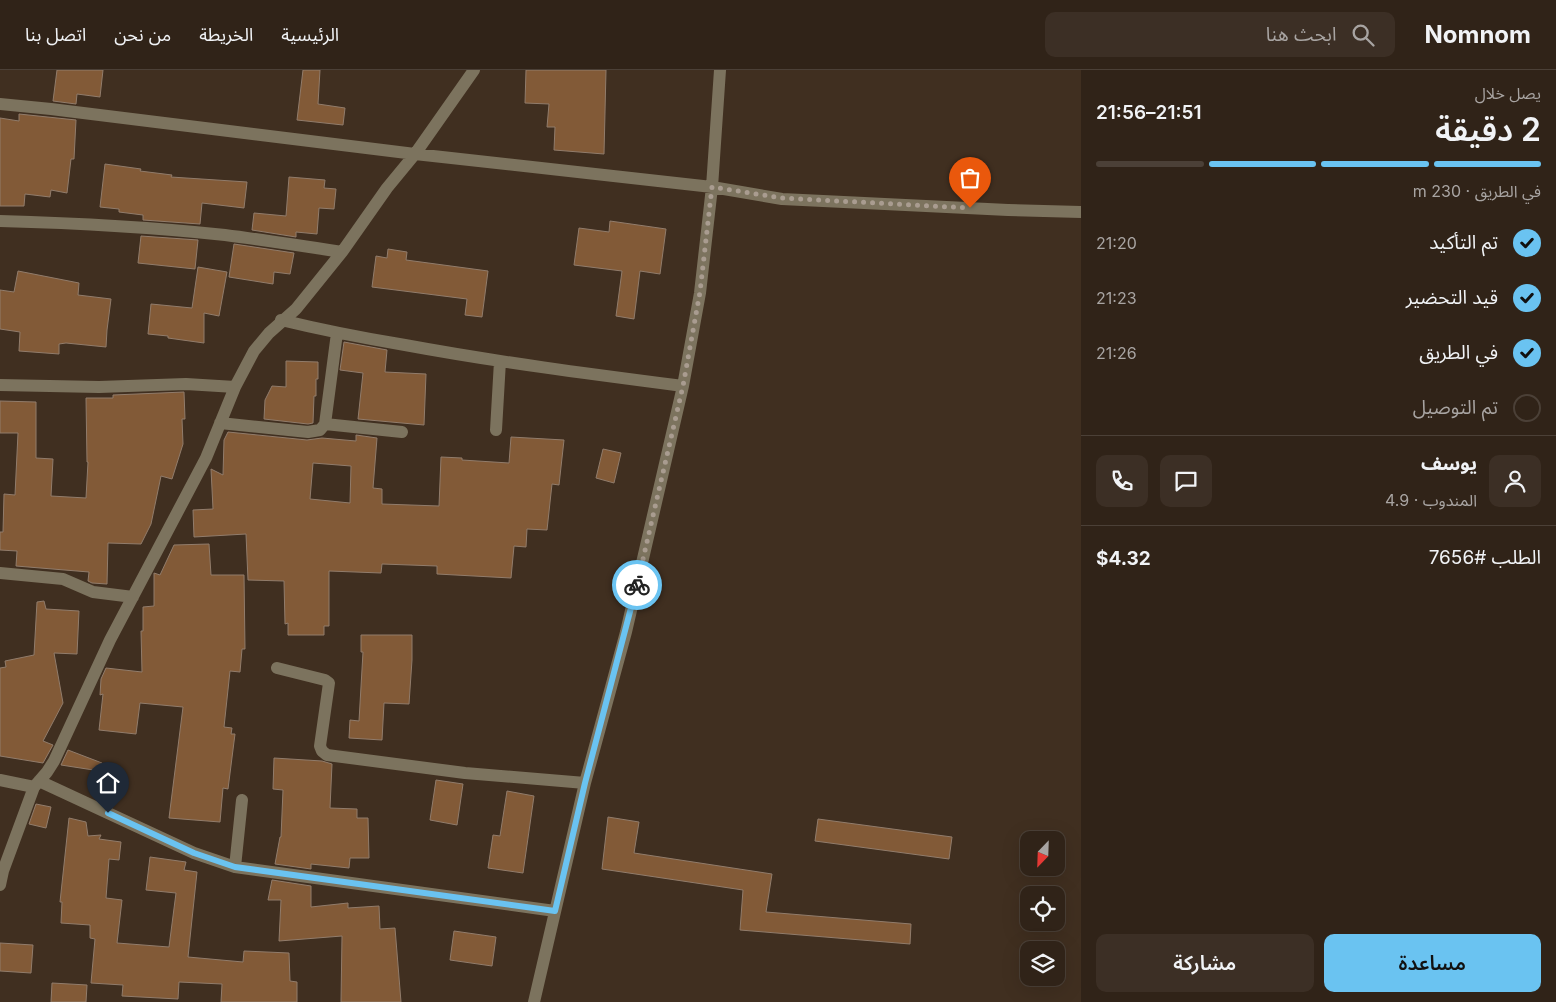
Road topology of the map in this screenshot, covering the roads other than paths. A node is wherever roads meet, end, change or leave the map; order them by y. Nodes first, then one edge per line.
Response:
1 (474, 70) edge
2 (720, 70) edge
3 (0, 104) edge
4 (415, 154) junction
5 (712, 187) junction
6 (1081, 212) edge
7 (0, 221) edge
8 (342, 252) junction
9 (282, 320) junction
10 (337, 333) junction
11 (500, 361) junction
12 (0, 384) edge
13 (683, 386) junction
14 (235, 387) junction
15 (220, 423) junction
16 (325, 424) junction
17 (496, 430) dead end
18 (402, 432) dead end
19 (0, 574) edge
20 (133, 597) junction
21 (277, 668) dead end
22 (0, 780) edge
23 (585, 783) junction
24 (36, 784) junction
25 (242, 800) dead end
26 (235, 867) junction
27 (2, 870) edge
28 (0, 885) edge
29 (555, 911) junction
30 (534, 1002) edge

1 - 4 street
2 - 5 street
3 - 4 street
4 - 5 street
4 - 8 street
5 - 6 street
5 - 13 street
7 - 8 street
8 - 9 street
9 - 10 street
9 - 14 street
10 - 11 street
10 - 16 street
11 - 13 street
11 - 17 street
12 - 14 street
13 - 23 street
14 - 15 street
15 - 16 street
15 - 20 street
16 - 18 street
19 - 20 street
20 - 24 street
21 - 23 street
22 - 24 street
23 - 29 street
24 - 26 street
24 - 27 street
25 - 26 street
26 - 29 street
27 - 28 street
29 - 30 street

